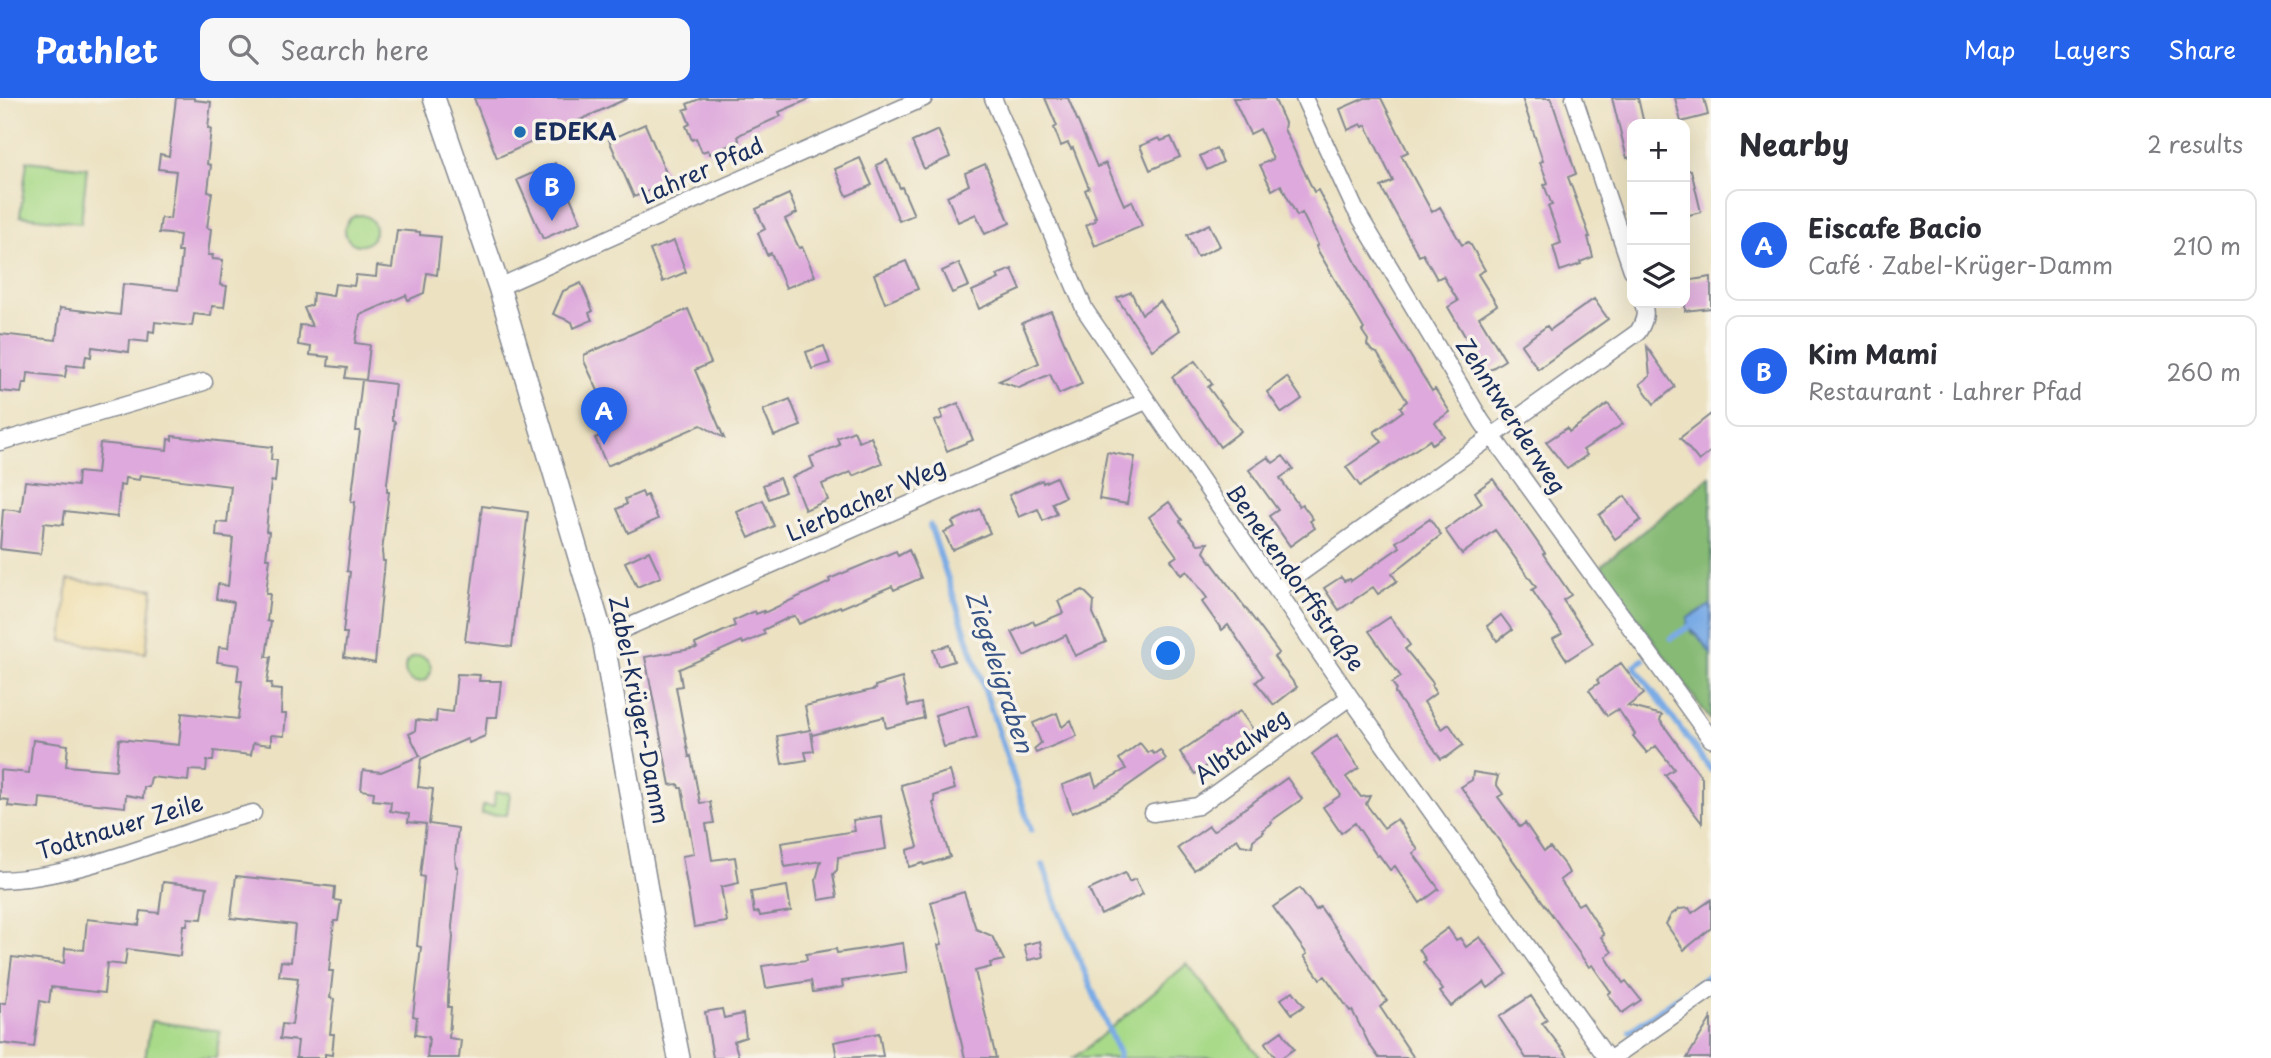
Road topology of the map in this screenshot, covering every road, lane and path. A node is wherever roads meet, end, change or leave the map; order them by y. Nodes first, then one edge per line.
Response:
1 (434, 98) edge
2 (925, 98) edge
3 (993, 98) edge
4 (1304, 98) edge
5 (1574, 98) edge
6 (1627, 255) edge
7 (499, 286) junction
8 (1646, 308) edge
9 (204, 382) dead end
10 (1146, 401) junction
11 (1493, 437) junction
12 (0, 442) edge
13 (1277, 590) junction
14 (603, 638) junction
15 (1350, 697) junction
16 (1711, 739) edge
17 (253, 813) dead end
18 (1153, 813) dead end
19 (0, 880) edge
20 (1711, 989) edge
21 (679, 1058) edge
22 (1609, 1058) edge

1 - 7 street, Zabel-Krüger-Damm
2 - 7 street, Lahrer Pfad
3 - 10 street, Benekendorffstraße
4 - 11 street, Zehntwerderweg
5 - 6 street
7 - 14 street, Zabel-Krüger-Damm
8 - 11 street
9 - 12 street
10 - 13 street, Benekendorffstraße
10 - 14 street, Lierbacher Weg
11 - 13 street
11 - 16 street, Zehntwerderweg
13 - 15 street, Benekendorffstraße
14 - 21 street, Zabel-Krüger-Damm
15 - 18 street, Albtalweg
15 - 22 street, Benekendorffstraße
17 - 19 street, Todtnauer Zeile
20 - 22 street

